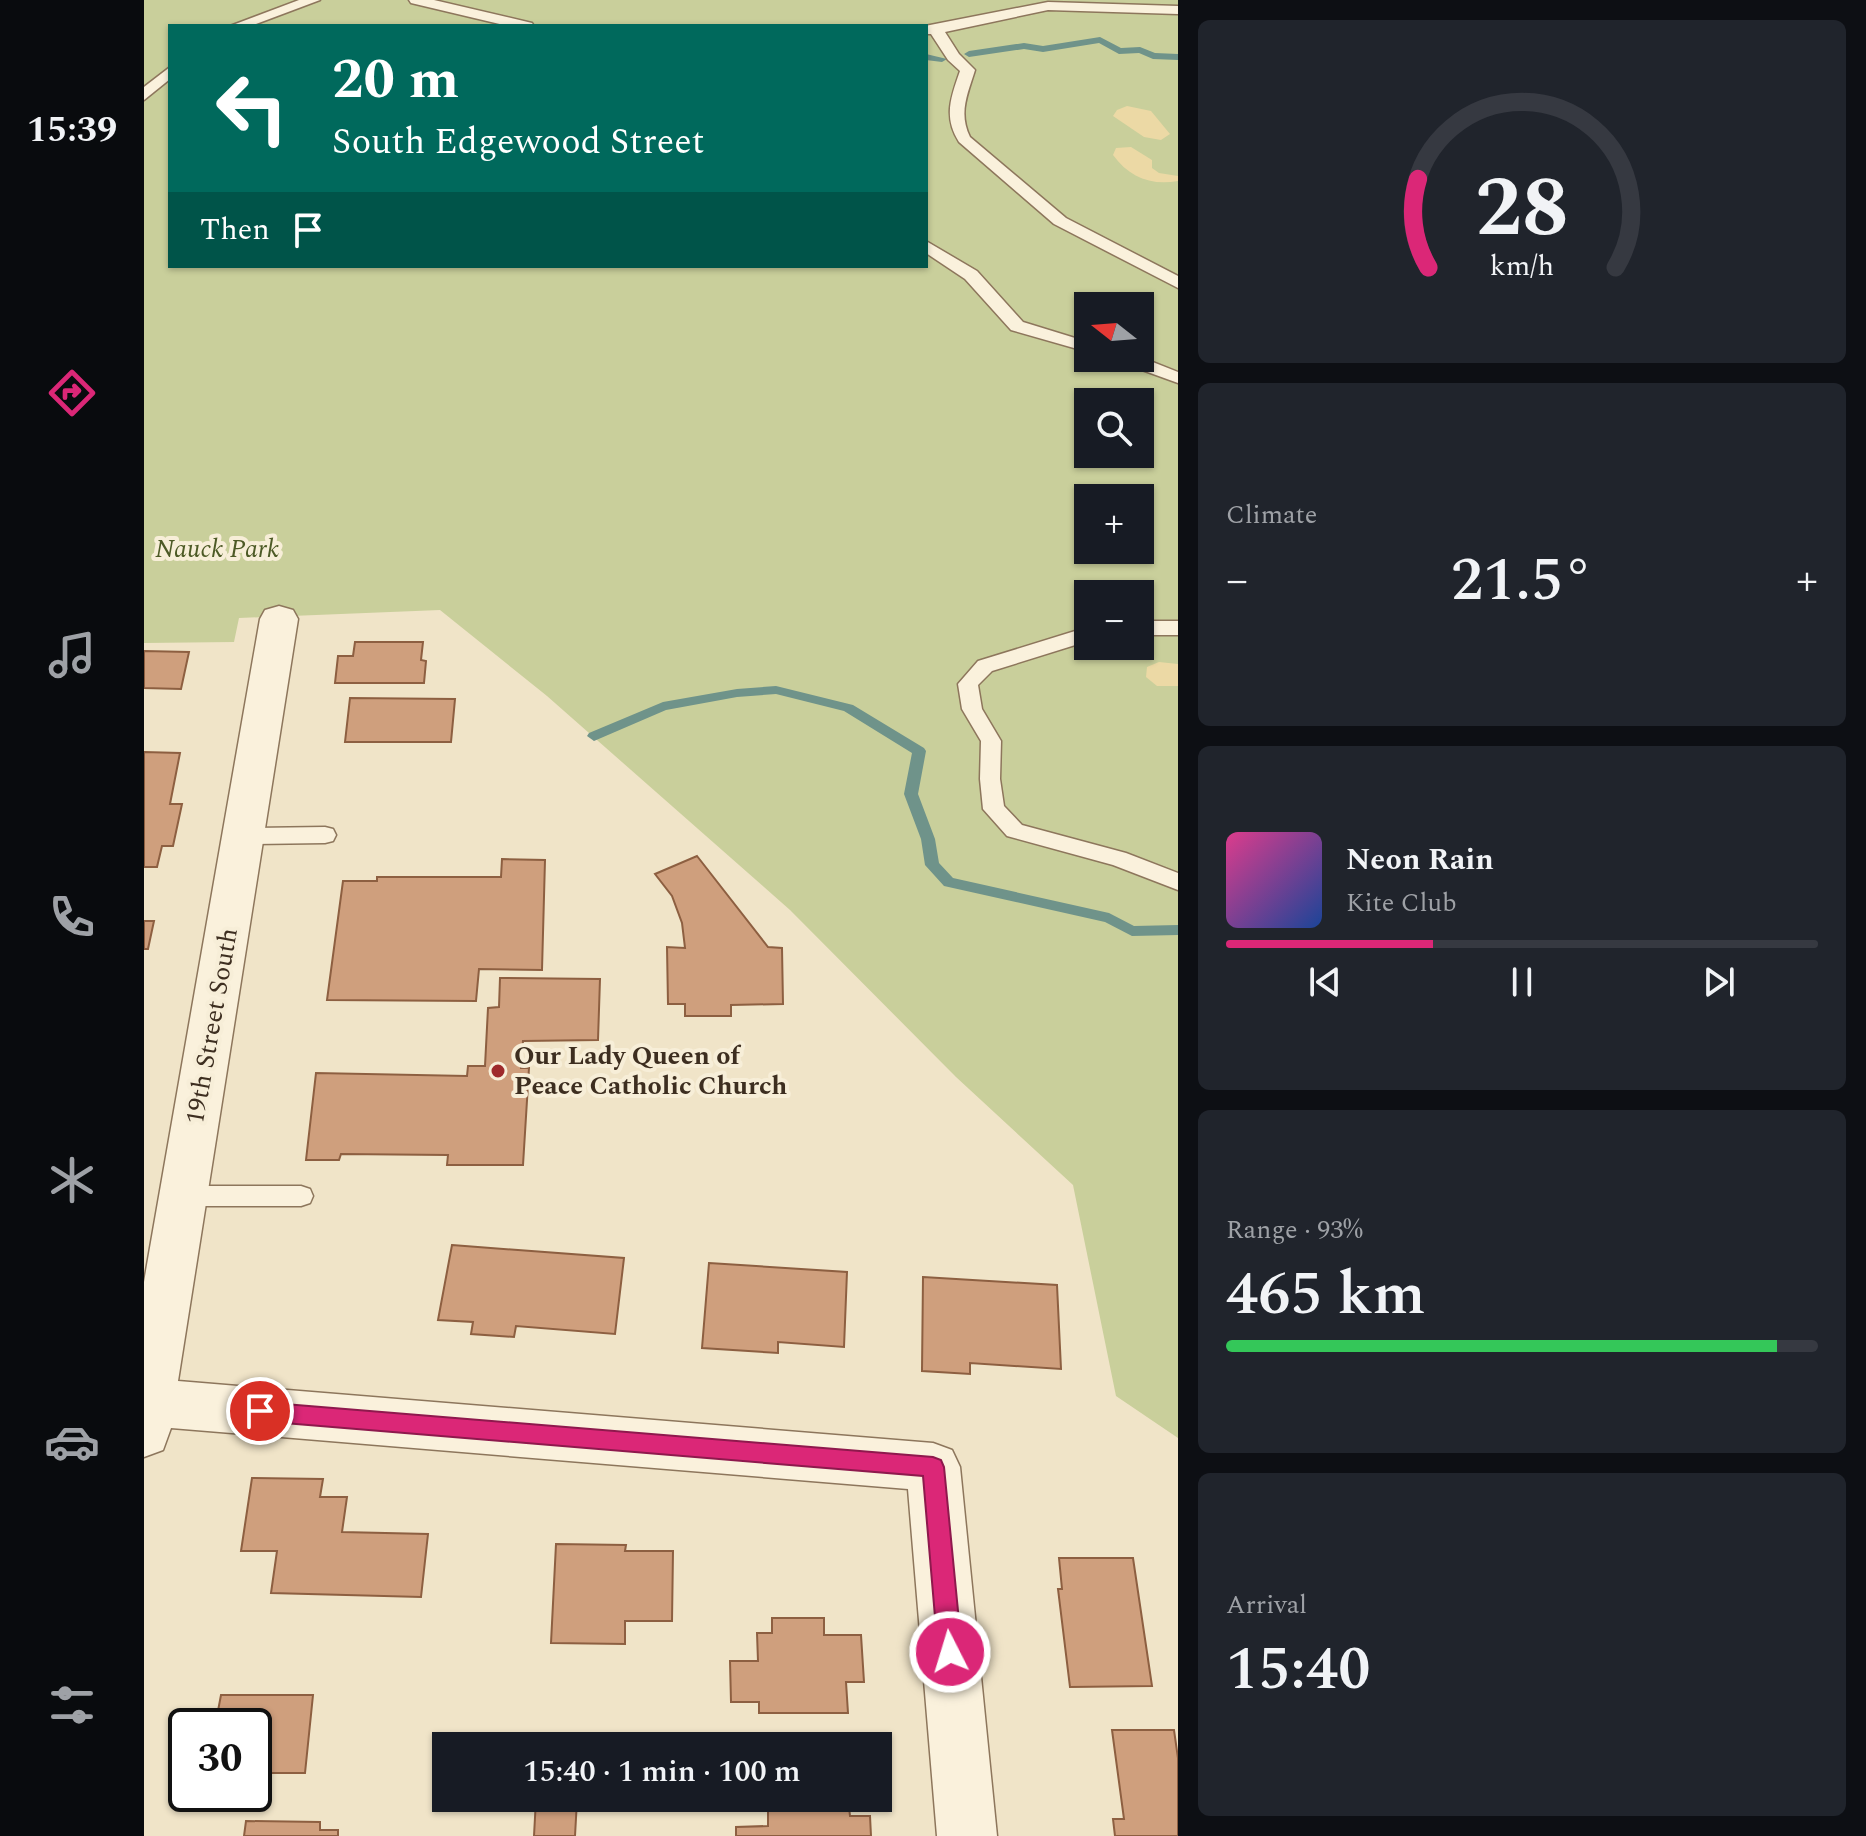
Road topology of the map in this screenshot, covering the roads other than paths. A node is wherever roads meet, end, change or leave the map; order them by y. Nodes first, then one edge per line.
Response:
1 (313, 0) edge
2 (416, 0) edge
3 (1178, 10) edge
4 (243, 24) edge
5 (518, 24) edge
6 (931, 30) edge
7 (168, 73) edge
8 (144, 95) edge
9 (928, 247) edge
10 (1178, 283) edge
11 (1074, 343) edge
12 (1154, 369) edge
13 (1178, 378) edge
14 (279, 619) dead end
15 (1154, 628) edge
16 (1178, 628) edge
17 (1074, 638) edge
18 (325, 835) dead end
19 (245, 836) junction
20 (1178, 882) edge
21 (184, 1196) junction
22 (301, 1196) dead end
23 (146, 1412) edge
24 (967, 1836) edge

1 - 4 lane
2 - 5 lane
3 - 6 lane
6 - 10 lane
7 - 8 lane
9 - 11 lane
12 - 13 lane
14 - 19 street, 19th Street South
15 - 16 lane
17 - 20 lane
18 - 19 lane
19 - 21 street, 19th Street South
21 - 22 lane
21 - 23 street, 19th Street South
23 - 24 street

